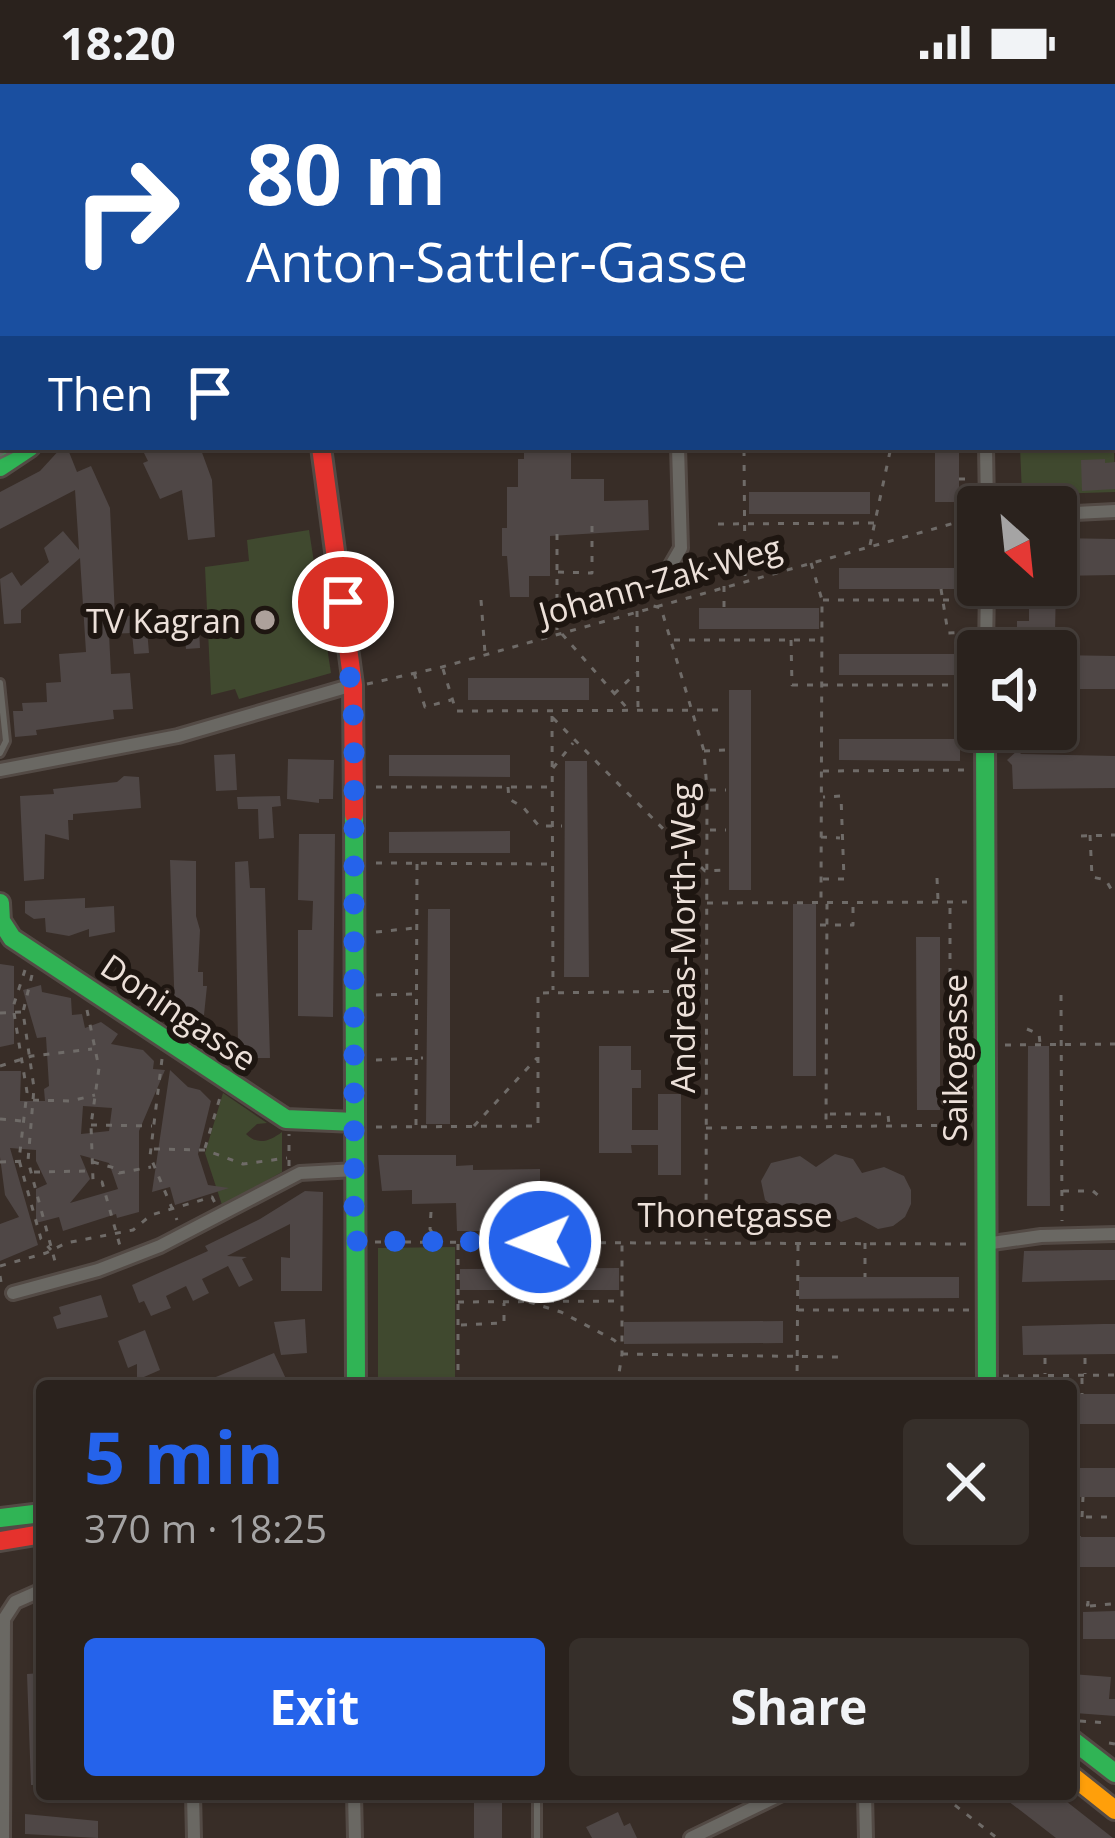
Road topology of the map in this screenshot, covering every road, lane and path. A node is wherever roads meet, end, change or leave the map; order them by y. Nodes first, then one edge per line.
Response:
1 (26, 450) edge
2 (321, 450) edge
3 (678, 450) edge
4 (744, 450) edge
5 (890, 450) edge
6 (986, 450) edge
7 (0, 467) edge
8 (959, 479) dead end
9 (972, 479) dead end
10 (987, 486) edge
11 (1115, 511) edge
12 (1077, 513) edge
13 (769, 514) dead end
14 (809, 514) dead end
15 (849, 514) dead end
16 (592, 521) dead end
17 (957, 522) edge
18 (849, 523) junction
19 (874, 523) junction
20 (718, 524) dead end
21 (745, 524) junction
22 (769, 524) junction
23 (809, 524) junction
24 (556, 534) dead end
25 (870, 545) junction
26 (810, 561) junction
27 (670, 567) dead end
28 (556, 572) junction
29 (745, 580) junction
30 (643, 581) dead end
31 (724, 586) junction
32 (860, 589) dead end
33 (900, 589) dead end
34 (941, 589) dead end
35 (481, 600) dead end
36 (822, 600) junction
37 (860, 600) junction
38 (900, 600) junction
39 (942, 600) junction
40 (957, 600) edge
41 (652, 606) junction
42 (724, 608) dead end
43 (637, 611) junction
44 (720, 629) dead end
45 (759, 629) dead end
46 (799, 629) dead end
47 (559, 633) junction
48 (957, 633) edge
49 (671, 640) junction
50 (719, 640) junction
51 (759, 640) junction
52 (791, 640) junction
53 (799, 640) junction
54 (822, 640) junction
55 (485, 655) junction
56 (442, 667) junction
57 (638, 672) junction
58 (414, 673) junction
59 (860, 675) dead end
60 (899, 675) dead end
61 (941, 675) dead end
62 (0, 683) edge
63 (353, 685) junction
64 (822, 686) junction
65 (860, 686) junction
66 (899, 686) junction
67 (940, 686) junction
68 (957, 686) edge
69 (614, 694) junction
70 (453, 699) junction
71 (486, 700) dead end
72 (526, 700) dead end
73 (567, 700) dead end
74 (692, 709) junction
75 (527, 710) junction
76 (567, 710) junction
77 (628, 710) junction
78 (638, 710) junction
79 (726, 710) dead end
80 (487, 711) junction
81 (552, 713) junction
82 (574, 742) junction
83 (726, 750) dead end
84 (985, 750) edge
85 (704, 752) junction
86 (0, 753) edge
87 (860, 760) dead end
88 (900, 760) dead end
89 (940, 760) dead end
90 (552, 769) junction
91 (0, 770) edge
92 (940, 770) junction
93 (973, 770) dead end
94 (821, 771) junction
95 (860, 771) junction
96 (900, 771) junction
97 (410, 776) dead end
98 (450, 776) dead end
99 (489, 777) dead end
100 (562, 784) dead end
101 (552, 785) junction
102 (376, 787) dead end
103 (410, 787) junction
104 (450, 787) junction
105 (489, 787) junction
106 (508, 787) junction
107 (707, 790) junction
108 (726, 790) dead end
109 (821, 797) junction
110 (552, 826) junction
111 (562, 826) dead end
112 (706, 830) junction
113 (726, 830) dead end
114 (1115, 835) edge
115 (1082, 836) dead end
116 (1090, 836) junction
117 (821, 837) junction
118 (842, 838) junction
119 (410, 853) dead end
120 (449, 853) dead end
121 (490, 853) dead end
122 (376, 863) dead end
123 (414, 863) junction
124 (449, 863) junction
125 (490, 863) junction
126 (552, 866) junction
127 (561, 869) dead end
128 (726, 870) dead end
129 (705, 871) junction
130 (821, 878) junction
131 (937, 878) dead end
132 (1115, 896) edge
133 (824, 902) junction
134 (853, 902) junction
135 (938, 902) junction
136 (950, 902) junction
137 (973, 902) dead end
138 (0, 903) edge
139 (705, 903) junction
140 (552, 912) junction
141 (561, 913) dead end
142 (820, 925) dead end
143 (827, 925) junction
144 (417, 929) junction
145 (424, 930) dead end
146 (376, 932) dead end
147 (38, 955) junction
148 (553, 956) junction
149 (561, 956) dead end
150 (943, 958) dead end
151 (950, 959) junction
152 (416, 973) junction
153 (424, 973) dead end
154 (82, 985) junction
155 (553, 991) junction
156 (706, 991) junction
157 (416, 994) junction
158 (376, 995) dead end
159 (1061, 995) dead end
160 (943, 1001) dead end
161 (950, 1002) junction
162 (13, 1012) junction
163 (22, 1012) junction
164 (0, 1013) edge
165 (424, 1016) dead end
166 (416, 1017) junction
167 (1027, 1029) dead end
168 (166, 1040) junction
169 (943, 1044) dead end
170 (1115, 1044) edge
171 (950, 1045) junction
172 (1004, 1045) dead end
173 (1041, 1045) junction
174 (1063, 1045) junction
175 (94, 1049) junction
176 (32, 1057) junction
177 (538, 1057) junction
178 (22, 1058) junction
179 (420, 1059) junction
180 (376, 1060) dead end
181 (0, 1066) edge
182 (1052, 1066) dead end
183 (1063, 1066) junction
184 (943, 1088) dead end
185 (950, 1088) junction
186 (223, 1089) dead end
187 (97, 1094) junction
188 (33, 1100) junction
189 (1062, 1106) junction
190 (1052, 1107) dead end
191 (826, 1114) junction
192 (0, 1119) edge
193 (23, 1121) junction
194 (355, 1122) junction
195 (32, 1123) junction
196 (91, 1125) junction
197 (973, 1125) dead end
198 (154, 1126) junction
199 (290, 1126) dead end
200 (474, 1126) junction
201 (889, 1126) junction
202 (950, 1126) junction
203 (376, 1127) dead end
204 (416, 1127) junction
205 (826, 1127) junction
206 (706, 1128) junction
207 (1062, 1146) junction
208 (1052, 1147) dead end
209 (154, 1148) junction
210 (205, 1150) junction
211 (287, 1158) junction
212 (19, 1160) junction
213 (28, 1161) junction
214 (0, 1162) edge
215 (92, 1162) junction
216 (153, 1167) junction
217 (290, 1169) dead end
218 (356, 1169) junction
219 (92, 1171) junction
220 (32, 1172) junction
221 (1052, 1186) dead end
222 (1062, 1188) junction
223 (1101, 1198) dead end
224 (173, 1210) junction
225 (218, 1210) dead end
226 (430, 1213) dead end
227 (1061, 1224) dead end
228 (116, 1234) junction
229 (1115, 1234) edge
230 (183, 1235) junction
231 (706, 1240) junction
232 (354, 1241) junction
233 (622, 1241) junction
234 (798, 1241) junction
235 (865, 1242) junction
236 (438, 1243) junction
237 (458, 1243) junction
238 (985, 1244) junction
239 (51, 1250) junction
240 (125, 1259) junction
241 (0, 1266) edge
242 (865, 1277) dead end
243 (60, 1281) junction
244 (13, 1293) dead end
245 (479, 1294) dead end
246 (519, 1294) dead end
247 (559, 1294) dead end
248 (599, 1294) dead end
249 (479, 1301) junction
250 (504, 1301) junction
251 (519, 1301) junction
252 (529, 1301) junction
253 (599, 1301) junction
254 (621, 1301) junction
255 (939, 1301) dead end
256 (458, 1302) junction
257 (559, 1302) junction
258 (900, 1302) dead end
259 (797, 1310) junction
260 (900, 1310) junction
261 (939, 1310) junction
262 (972, 1310) dead end
263 (458, 1325) junction
264 (764, 1346) dead end
265 (644, 1347) dead end
266 (684, 1347) dead end
267 (622, 1351) junction
268 (644, 1354) junction
269 (685, 1354) junction
270 (764, 1354) junction
271 (797, 1354) junction
272 (457, 1357) junction
273 (838, 1357) dead end
274 (467, 1358) dead end
275 (1045, 1358) dead end
276 (1084, 1358) dead end
277 (1083, 1375) junction
278 (1115, 1375) edge
279 (1044, 1376) junction
280 (356, 1380) edge
281 (458, 1380) edge
282 (618, 1380) edge
283 (797, 1380) edge
284 (987, 1380) edge
285 (998, 1380) edge
286 (1043, 1380) edge
287 (1082, 1394) dead end
288 (1083, 1497) dead end
289 (36, 1514) edge
290 (1077, 1517) edge
291 (1115, 1517) edge
292 (0, 1518) edge
293 (36, 1535) edge
294 (1079, 1537) dead end
295 (0, 1541) edge
296 (36, 1593) edge
297 (1088, 1594) dead end
298 (1111, 1604) dead end
299 (1088, 1605) junction
300 (1077, 1606) edge
301 (1107, 1723) dead end
302 (1077, 1730) edge
303 (1077, 1732) edge
304 (1115, 1773) edge
305 (1077, 1780) edge
306 (194, 1800) edge
307 (354, 1800) edge
308 (537, 1800) edge
309 (770, 1800) edge
310 (865, 1800) edge
311 (948, 1800) edge
312 (1115, 1810) edge
313 (2, 1838) edge
314 (194, 1838) edge
315 (355, 1838) edge
316 (537, 1838) edge
317 (691, 1838) edge
318 (866, 1838) edge
319 (997, 1838) edge

1 - 7 street
2 - 63 street
3 - 27 street
4 - 21 path
5 - 19 path
6 - 10 street
8 - 9 path
11 - 12 street
13 - 22 path
14 - 23 path
15 - 18 path
16 - 28 path
17 - 25 path, Johann-Zak-Weg
18 - 19 path
18 - 23 path
19 - 25 path
20 - 21 path
21 - 22 path
21 - 29 path
22 - 23 path
24 - 28 path
25 - 26 path, Johann-Zak-Weg
26 - 29 path, Johann-Zak-Weg
26 - 36 path
28 - 47 path
29 - 31 path, Johann-Zak-Weg
30 - 41 path, Andreas-Morth-Weg
31 - 41 path, Johann-Zak-Weg
31 - 42 path
32 - 37 path
33 - 38 path
34 - 39 path
35 - 55 path
36 - 37 path
36 - 54 path
37 - 38 path
38 - 39 path
39 - 40 path
39 - 48 path
41 - 43 path, Johann-Zak-Weg
41 - 49 path, Andreas-Morth-Weg
43 - 47 path, Johann-Zak-Weg
43 - 57 path
44 - 50 path
45 - 51 path
46 - 53 path
47 - 55 path, Johann-Zak-Weg
47 - 69 path
49 - 50 path
49 - 74 path, Andreas-Morth-Weg
50 - 51 path
51 - 52 path
52 - 53 path
52 - 64 path
53 - 54 path
54 - 64 path
55 - 56 path, Johann-Zak-Weg
56 - 58 path, Johann-Zak-Weg
56 - 70 path
57 - 69 path
57 - 78 path
58 - 63 path, Johann-Zak-Weg
58 - 70 path
59 - 65 path
60 - 66 path
61 - 67 path
62 - 86 lane
63 - 91 street
63 - 194 street
64 - 65 path
64 - 94 path
65 - 66 path
66 - 67 path
67 - 68 path
69 - 77 path
70 - 80 path
71 - 80 path
72 - 75 path
73 - 76 path
74 - 78 path
74 - 79 path
74 - 85 path, Andreas-Morth-Weg
75 - 80 path
75 - 81 path
76 - 77 path
76 - 81 path
77 - 78 path
81 - 82 path
81 - 90 path
82 - 90 path
82 - 129 path
83 - 85 path
84 - 238 street, Saikogasse
85 - 107 path, Andreas-Morth-Weg
87 - 95 path
88 - 96 path
89 - 92 path
90 - 101 path
92 - 93 path
92 - 96 path
94 - 95 path
94 - 109 path
95 - 96 path
97 - 103 path
98 - 104 path
99 - 105 path
100 - 101 path
101 - 106 path
101 - 110 path
102 - 103 path
103 - 104 path
104 - 105 path
105 - 106 path
106 - 110 path
107 - 108 path
107 - 112 path, Andreas-Morth-Weg
109 - 117 path
109 - 118 path
110 - 111 path
110 - 126 path
112 - 113 path
112 - 129 path, Andreas-Morth-Weg
114 - 116 path
115 - 116 path
116 - 132 path
117 - 118 path
117 - 130 path
118 - 130 path
119 - 123 path
120 - 124 path
121 - 125 path
122 - 123 path
123 - 124 path
123 - 144 path
124 - 125 path
125 - 126 path
126 - 127 path
126 - 140 path
128 - 129 path
129 - 139 path, Andreas-Morth-Weg
130 - 133 path
131 - 135 path
133 - 134 path
133 - 139 path
133 - 143 path
134 - 135 path
134 - 143 path
135 - 136 path
136 - 137 path
136 - 151 path
138 - 147 street, Doningasse
139 - 156 path, Andreas-Morth-Weg
140 - 141 path
140 - 148 path
142 - 143 path
143 - 191 path
144 - 145 path
144 - 146 path
144 - 152 path
147 - 154 street, Doningasse
147 - 162 path
147 - 163 path
148 - 149 path
148 - 155 path
150 - 151 path
151 - 161 path
152 - 153 path
152 - 157 path
154 - 168 street, Doningasse
154 - 175 path
155 - 156 path
155 - 177 path
156 - 206 path, Andreas-Morth-Weg
157 - 158 path
157 - 166 path
159 - 174 path
160 - 161 path
161 - 171 path
162 - 163 path
162 - 164 path
162 - 178 path
163 - 176 path
165 - 166 path
166 - 179 path
167 - 173 path
168 - 194 street, Doningasse
168 - 198 path
169 - 171 path
170 - 174 path
171 - 185 path
172 - 173 path
173 - 174 path
174 - 183 path
175 - 176 path
175 - 187 path
176 - 178 path
176 - 188 path
177 - 200 path
177 - 200 path
178 - 181 path
178 - 193 path
179 - 180 path
179 - 204 path
182 - 183 path
183 - 189 path
184 - 185 path
185 - 202 path
186 - 210 path
187 - 188 path
187 - 196 path
188 - 195 path
189 - 190 path
189 - 207 path
191 - 201 path
191 - 205 path
192 - 193 path
193 - 195 path
193 - 212 path
194 - 218 street
195 - 213 path
196 - 198 path
196 - 215 path
197 - 202 path
198 - 209 path
199 - 211 path
200 - 204 path
201 - 202 path
201 - 205 path
203 - 204 path
205 - 206 path
206 - 231 path, Andreas-Morth-Weg
207 - 208 path
207 - 222 path
209 - 210 path
209 - 216 path
210 - 211 path
211 - 217 path
212 - 213 path
212 - 214 path
212 - 239 path
213 - 220 path
215 - 216 path
215 - 219 path
216 - 224 path
218 - 230 street
218 - 232 street
219 - 220 path
219 - 228 path
220 - 239 path
221 - 222 path
222 - 223 path
222 - 227 path
224 - 225 path
224 - 228 path
224 - 230 path
226 - 236 path
228 - 239 path
228 - 240 path
229 - 238 street
230 - 240 street
231 - 233 path, Thonetgasse
231 - 234 path, Thonetgasse
232 - 236 path, Thonetgasse
232 - 280 street
233 - 237 path, Thonetgasse
233 - 254 path
234 - 235 path, Thonetgasse
234 - 259 path
235 - 238 path, Thonetgasse
235 - 242 path
236 - 237 path, Thonetgasse
237 - 256 path
238 - 284 street, Saikogasse
239 - 241 path
239 - 243 path
240 - 243 street
243 - 244 street
245 - 249 path
246 - 251 path
247 - 257 path
248 - 253 path
249 - 250 path
249 - 256 path
250 - 251 path
250 - 263 path
251 - 252 path
252 - 257 path
252 - 267 path
253 - 254 path
253 - 257 path
254 - 267 path
255 - 261 path
256 - 263 path
258 - 260 path
259 - 260 path
259 - 271 path
260 - 261 path
261 - 262 path
263 - 272 path
264 - 270 path
265 - 268 path
266 - 269 path
267 - 268 path
267 - 282 path
268 - 269 path
269 - 270 path
270 - 271 path
271 - 273 path
271 - 283 path
272 - 274 path
272 - 281 path
275 - 279 path
276 - 277 path
277 - 278 path
277 - 279 path
277 - 287 path
279 - 285 path
279 - 286 path
288 - 290 path
289 - 292 street
290 - 291 path
290 - 294 path
293 - 295 street
296 - 313 street
297 - 299 path
298 - 299 path
299 - 300 path
301 - 302 path
303 - 304 street
305 - 312 street
306 - 314 street
307 - 315 street
308 - 316 lane
309 - 317 street
310 - 318 street
311 - 319 path

